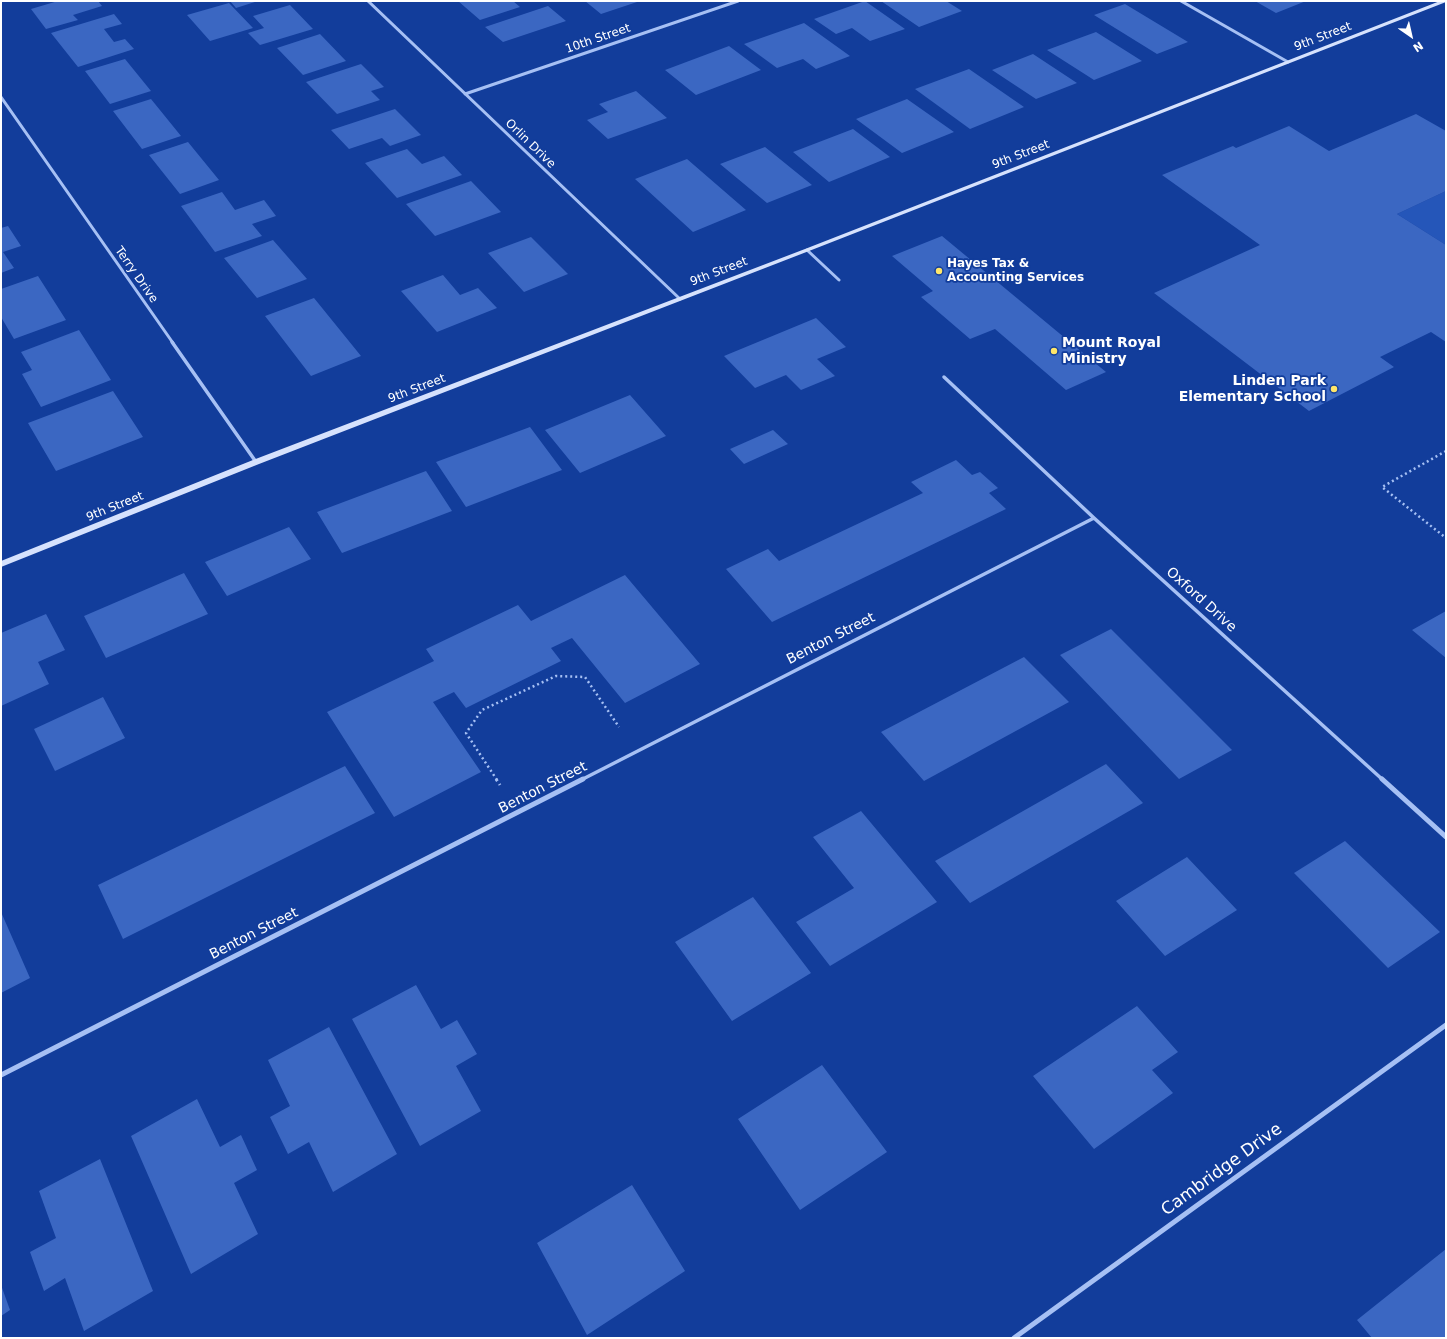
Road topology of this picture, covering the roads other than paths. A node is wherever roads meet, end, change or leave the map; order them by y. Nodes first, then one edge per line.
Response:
1 (368, 1) edge
2 (738, 1) edge
3 (1181, 1) edge
4 (1445, 1) edge
5 (1288, 62) junction
6 (464, 94) junction
7 (1, 97) edge
8 (807, 250) junction
9 (839, 280) dead end
10 (680, 299) junction
11 (944, 377) dead end
12 (256, 462) junction
13 (1094, 518) junction
14 (1, 564) edge
15 (1446, 837) edge
16 (1446, 1025) edge
17 (1, 1075) edge
18 (1014, 1338) edge

1 - 6 street, Orlin Drive
2 - 6 street, 10th Street
3 - 5 street
4 - 5 street, 9th Street
5 - 8 street, 9th Street
6 - 10 street, Orlin Drive
7 - 12 street, Terry Drive
8 - 9 street
8 - 10 street, 9th Street
10 - 12 street, 9th Street
11 - 13 street, Oxford Drive
12 - 14 street, 9th Street
13 - 15 street, Oxford Drive
13 - 17 street, Benton Street
16 - 18 street, Cambridge Drive

